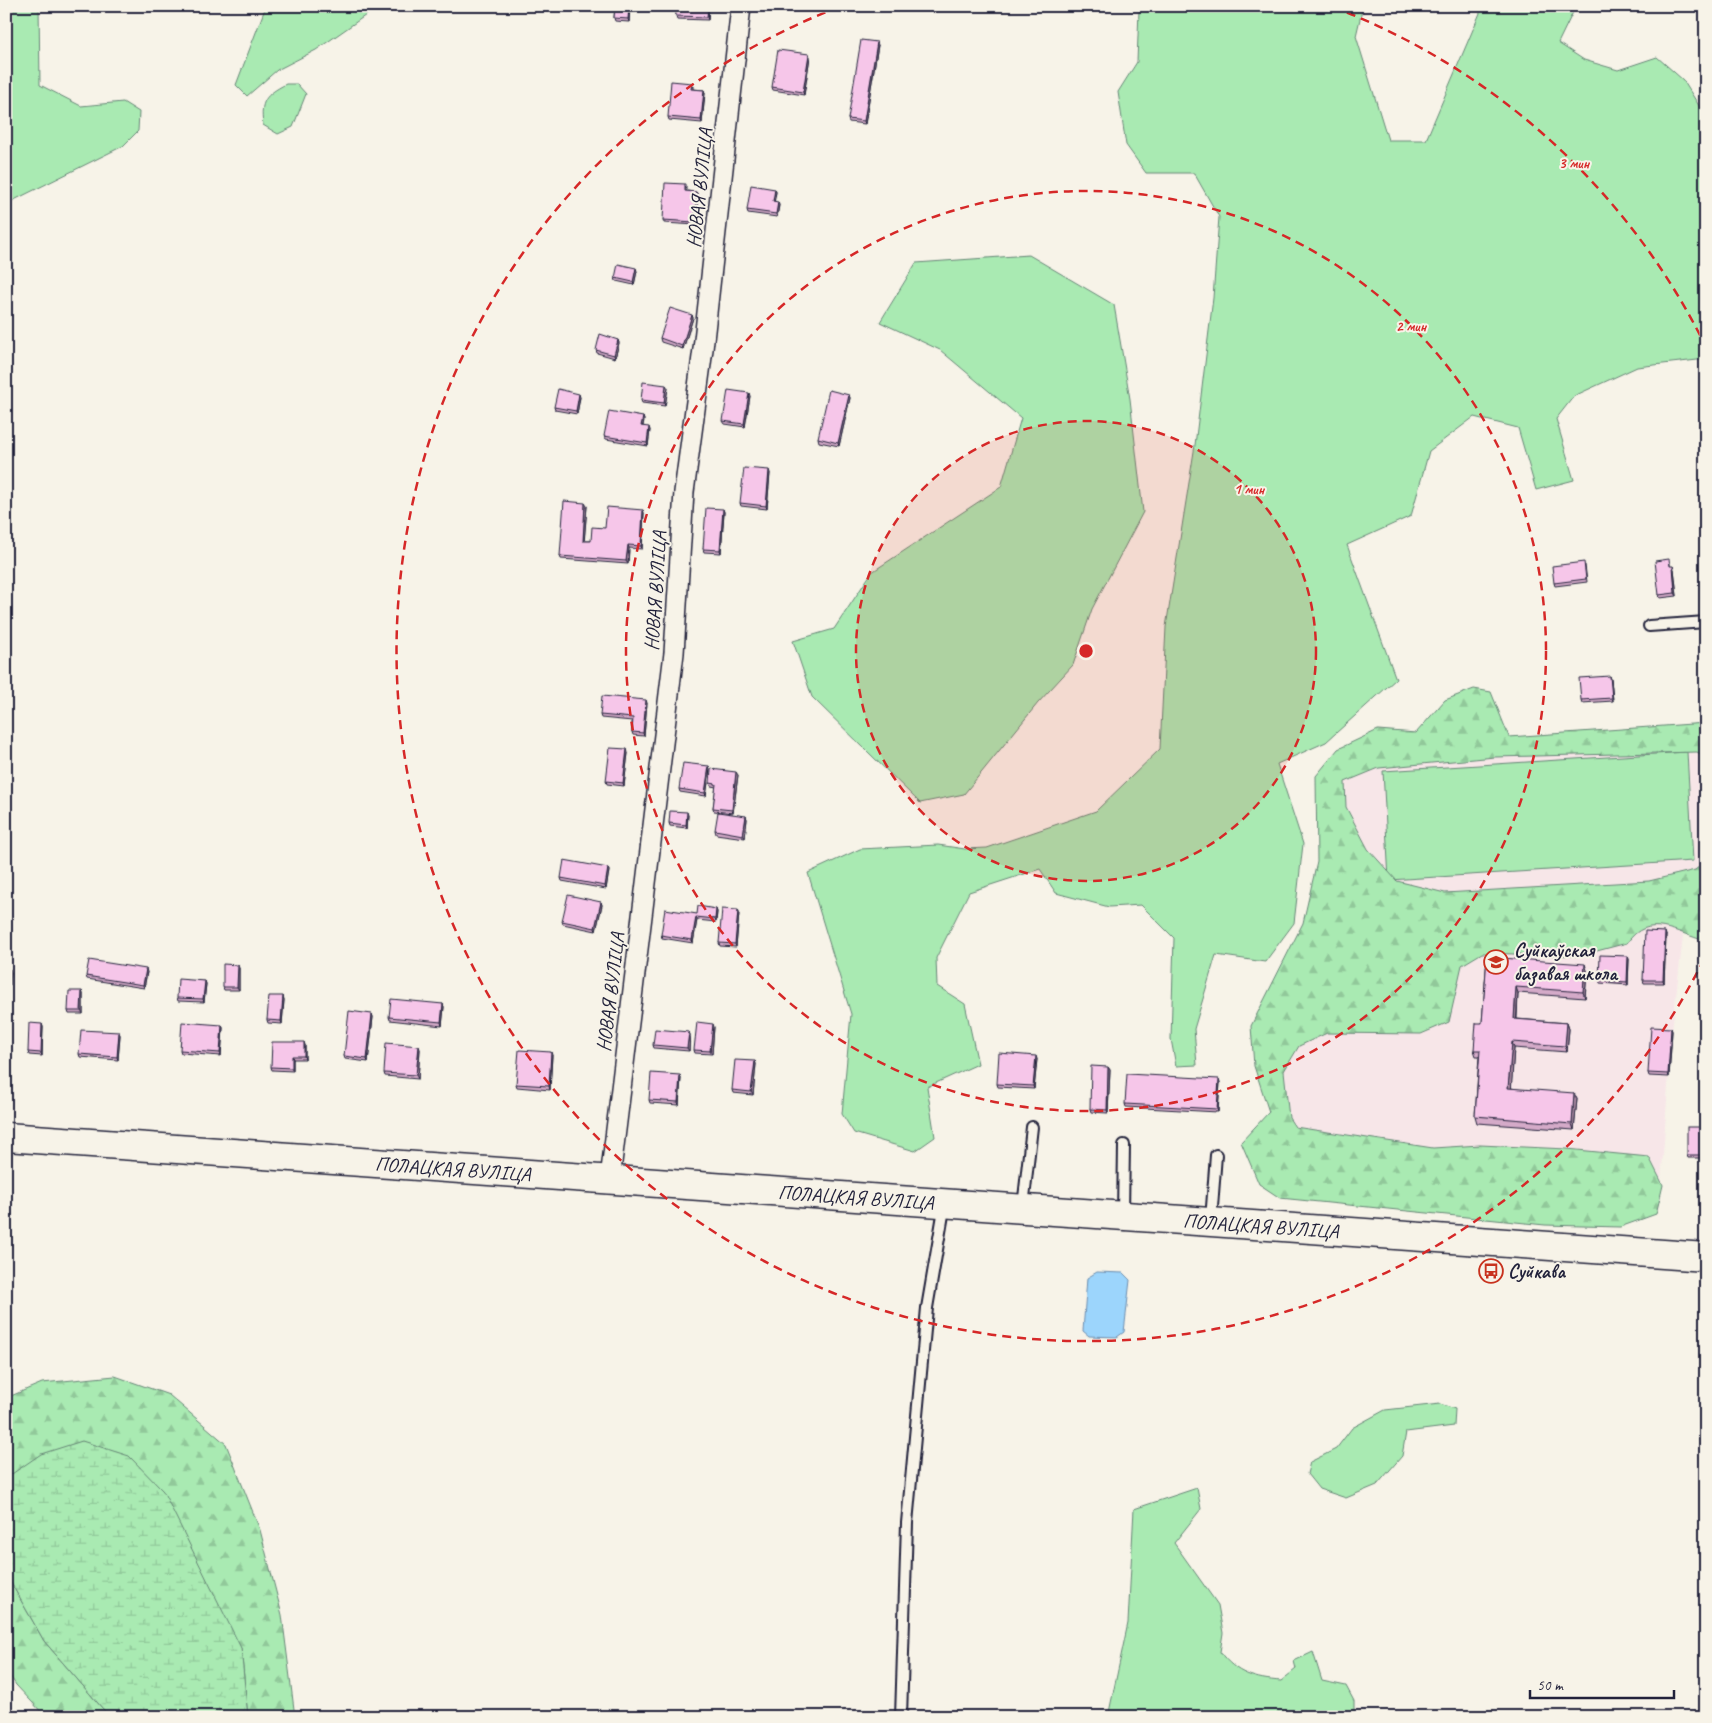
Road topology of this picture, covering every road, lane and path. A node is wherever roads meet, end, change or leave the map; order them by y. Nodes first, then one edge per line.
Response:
1 (742, 6) edge
2 (1706, 622) edge
3 (1649, 626) dead end
4 (1032, 1127) dead end
5 (6, 1137) edge
6 (1124, 1145) dead end
7 (1216, 1155) dead end
8 (610, 1179) junction
9 (945, 1202) junction
10 (1023, 1208) junction
11 (1123, 1215) junction
12 (1211, 1221) junction
13 (1706, 1257) edge
14 (901, 1717) edge

1 - 8 street, НОВАЯ ВУЛІЦА
2 - 3 lane
4 - 10 lane
5 - 8 main road, ПОЛАЦКАЯ ВУЛІЦА
6 - 11 lane
7 - 12 lane
8 - 9 main road, ПОЛАЦКАЯ ВУЛІЦА
9 - 10 main road, ПОЛАЦКАЯ ВУЛІЦА
9 - 14 lane
10 - 11 main road, ПОЛАЦКАЯ ВУЛІЦА
11 - 12 main road, ПОЛАЦКАЯ ВУЛІЦА
12 - 13 main road, ПОЛАЦКАЯ ВУЛІЦА

